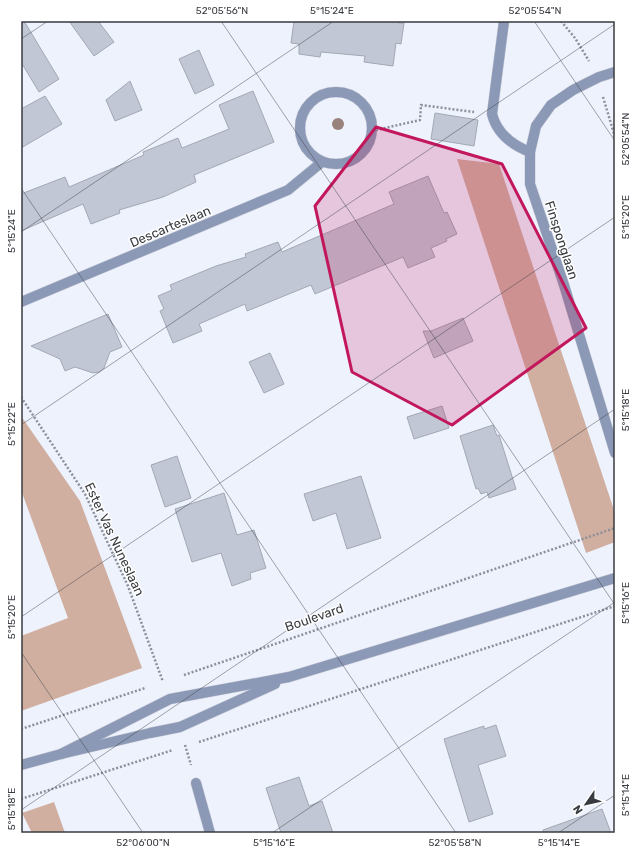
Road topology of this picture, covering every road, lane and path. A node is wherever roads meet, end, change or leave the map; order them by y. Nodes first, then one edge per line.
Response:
1 (504, 21) edge
2 (615, 72) edge
3 (492, 114) junction
4 (372, 131) junction
5 (530, 152) junction
6 (322, 162) junction
7 (21, 302) edge
8 (21, 397) edge
9 (615, 453) edge
10 (615, 528) edge
11 (615, 578) edge
12 (615, 606) edge
13 (178, 676) dead end
14 (289, 677) junction
15 (170, 679) dead end
16 (163, 682) junction
17 (155, 684) dead end
18 (148, 687) dead end
19 (170, 699) junction
20 (180, 727) junction
21 (21, 729) edge
22 (193, 744) dead end
23 (186, 746) junction
24 (61, 754) junction
25 (21, 765) edge
26 (196, 783) joint
27 (21, 799) edge
28 (210, 833) edge

1 - 3 street
2 - 5 street, Finsponglaan
3 - 4 path
3 - 5 street
4 - 6 street
4 - 6 street
5 - 9 street, Finsponglaan
6 - 7 street, Descarteslaan
8 - 16 path, Ester Vas Nuneslaan
10 - 13 path, Boulevard
11 - 14 street
12 - 22 path
14 - 19 street
14 - 20 street
15 - 16 path
16 - 17 path
16 - 19 path, Ester Vas Nuneslaan
18 - 21 path
19 - 24 street
20 - 23 path
20 - 24 street
23 - 26 path
23 - 27 path
24 - 25 street
26 - 28 street

